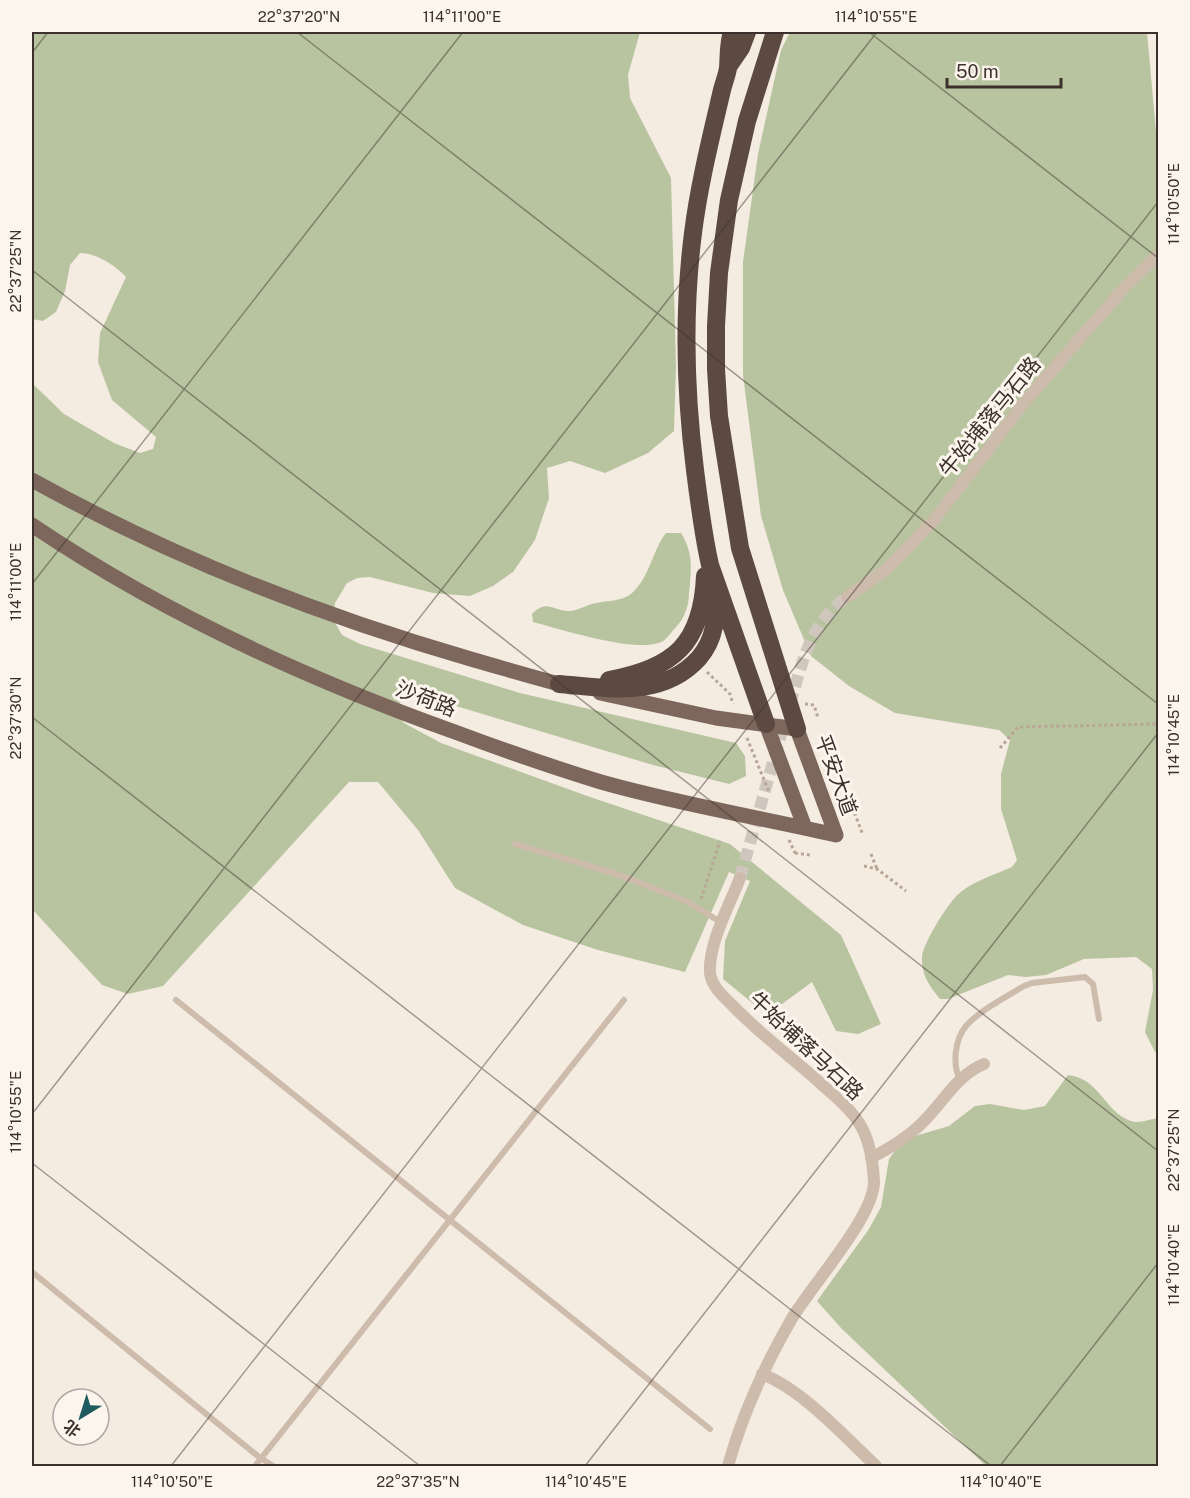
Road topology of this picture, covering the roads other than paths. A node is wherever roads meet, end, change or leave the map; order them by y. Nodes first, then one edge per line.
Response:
1 (732, 32) edge
2 (747, 32) edge
3 (775, 32) edge
4 (781, 32) edge
5 (770, 52) junction
6 (728, 68) junction
7 (1158, 255) edge
8 (32, 480) edge
9 (32, 525) edge
10 (705, 545) junction
11 (710, 565) junction
12 (847, 597) tunnel mouth
13 (559, 684) junction
14 (766, 724) junction
15 (797, 729) junction
16 (805, 828) junction
17 (836, 835) joint
18 (515, 844) dead end
19 (740, 878) tunnel mouth
20 (722, 923) junction
21 (176, 1000) dead end
22 (624, 1000) dead end
23 (1099, 1019) dead end
24 (984, 1064) dead end
25 (960, 1079) junction
26 (871, 1158) junction
27 (450, 1220) junction
28 (32, 1272) edge
29 (762, 1374) junction
30 (710, 1429) dead end
31 (261, 1458) junction
32 (255, 1467) edge
33 (273, 1467) edge
34 (728, 1467) edge
35 (876, 1467) edge

1 - 6 highway
2 - 6 highway
3 - 5 highway
4 - 5 highway
5 - 15 highway
6 - 10 highway
7 - 12 street, 牛始埔落马石路
8 - 13 main road
9 - 16 main road, 沙荷路
10 - 11 highway
10 - 13 highway
11 - 13 highway
11 - 14 highway
13 - 14 main road
14 - 15 main road
14 - 16 main road
15 - 17 main road, 平安大道
16 - 17 main road, 沙荷路
18 - 20 lane
19 - 20 street, 牛始埔落马石路
20 - 26 street, 牛始埔落马石路
21 - 27 lane
22 - 27 lane
23 - 25 lane
24 - 25 street
25 - 26 street
26 - 29 street, 牛始埔落马石路
27 - 30 lane
27 - 31 lane
28 - 31 lane
29 - 34 street, 牛始埔落马石路
29 - 35 street
31 - 32 lane
31 - 33 lane

